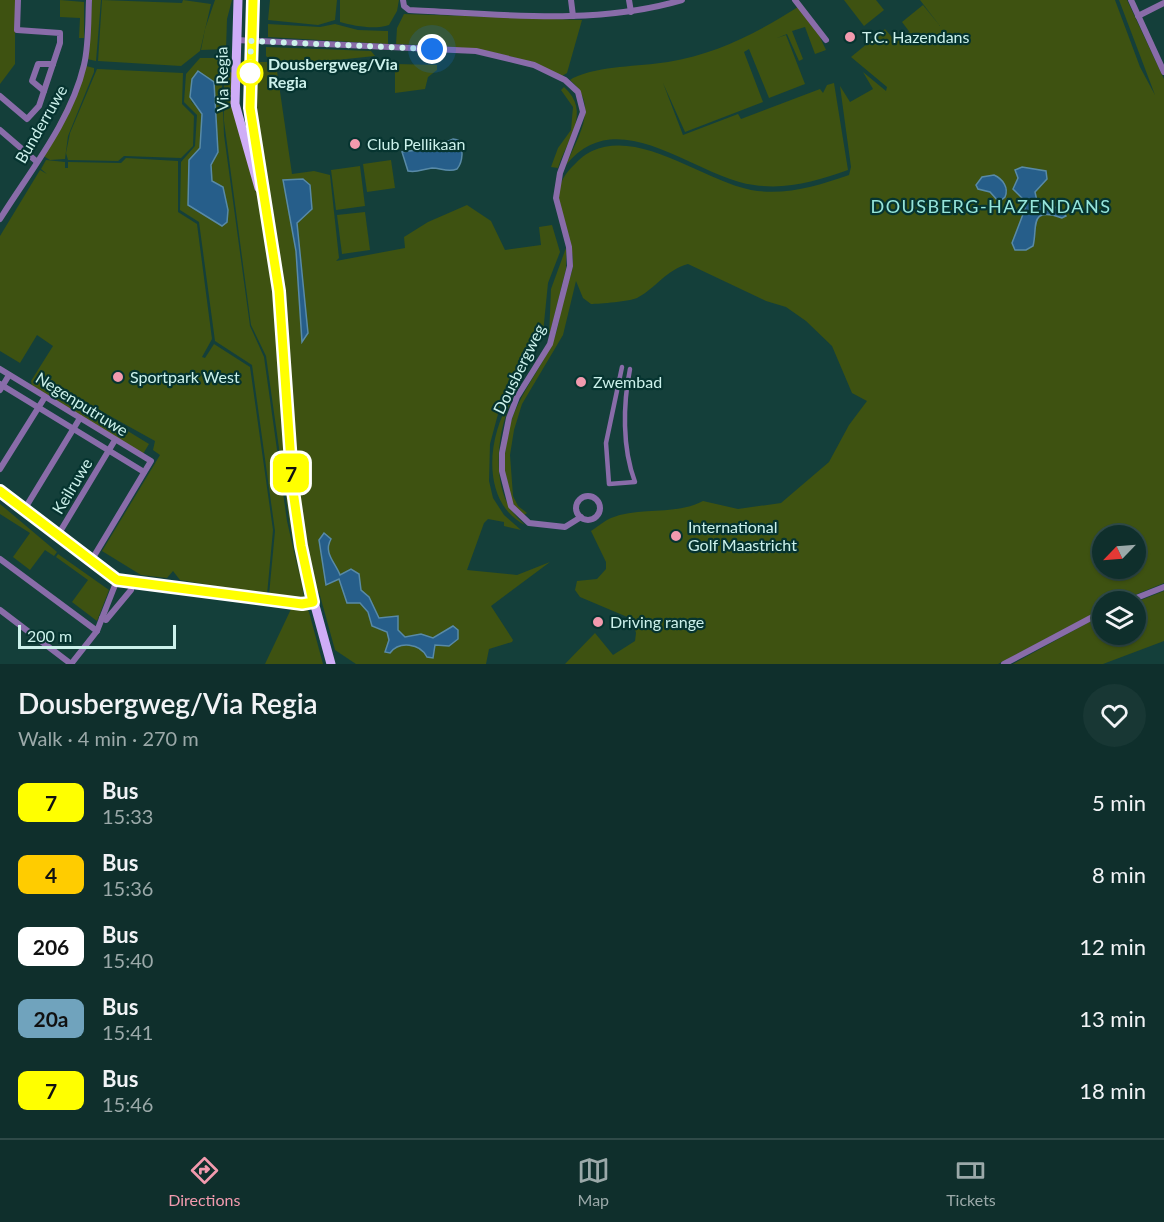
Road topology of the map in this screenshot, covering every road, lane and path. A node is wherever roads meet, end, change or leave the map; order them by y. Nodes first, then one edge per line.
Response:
1 (18, 0) edge
2 (89, 0) edge
3 (238, 0) edge
4 (253, 0) edge
5 (571, 0) edge
6 (629, 0) edge
7 (682, 0) edge
8 (795, 0) edge
9 (1131, 0) edge
10 (403, 2) edge
11 (1164, 3) edge
12 (631, 12) junction
13 (573, 16) junction
14 (1138, 16) junction
15 (236, 40) junction
16 (826, 40) dead end
17 (251, 41) junction
18 (1164, 54) edge
19 (1157, 57) junction
20 (53, 64) junction
21 (1164, 72) edge
22 (44, 91) junction
23 (0, 96) edge
24 (0, 130) edge
25 (36, 160) junction
26 (2, 209) edge
27 (0, 219) edge
28 (269, 225) junction
29 (622, 367) dead end
30 (0, 369) edge
31 (630, 369) dead end
32 (9, 375) junction
33 (1, 386) edge
34 (45, 397) junction
35 (38, 407) junction
36 (80, 418) junction
37 (74, 429) junction
38 (116, 440) junction
39 (109, 451) junction
40 (0, 469) edge
41 (144, 472) junction
42 (0, 493) edge
43 (24, 510) junction
44 (581, 517) junction
45 (58, 535) junction
46 (0, 559) edge
47 (91, 561) junction
48 (117, 580) junction
49 (1164, 587) edge
50 (131, 590) dead end
51 (1146, 594) edge
52 (313, 602) junction
53 (0, 610) edge
54 (1092, 617) edge
55 (102, 618) junction
56 (97, 631) junction
57 (330, 662) edge
58 (71, 664) edge
59 (1004, 664) edge

1 - 20 street
2 - 25 street, Bunderruwe
3 - 15 main road, Via Regia
4 - 17 main road, Via Regia
5 - 13 street
6 - 12 street
7 - 12 street
8 - 16 street
9 - 14 street
10 - 13 street
11 - 14 street
12 - 13 street
14 - 19 street
15 - 17 street, Dousbergweg
15 - 28 main road, Via Regia
17 - 28 main road, Via Regia
17 - 44 street, Dousbergweg
18 - 19 street
19 - 21 street
20 - 22 street
20 - 22 street
22 - 23 street
24 - 25 street
25 - 26 street, Bunderruwe
26 - 27 street, Bunderruwe
28 - 52 main road, Via Regia
29 - 31 street
30 - 32 street, Negenputruwe
32 - 33 street
32 - 34 street, Negenputruwe
33 - 35 street, Negenputruwe
34 - 35 street
34 - 36 street, Negenputruwe
35 - 37 street, Negenputruwe
35 - 40 street
36 - 37 street
36 - 38 street, Negenputruwe
37 - 39 street, Negenputruwe
37 - 43 street
38 - 39 street, Keilruwe
38 - 41 street, Negenputruwe
39 - 41 street, Negenputruwe
39 - 45 street, Keilruwe
41 - 47 street
42 - 43 street
43 - 45 street
44 - 44 street
45 - 47 street
46 - 56 street
47 - 48 street
48 - 52 street
48 - 55 street
49 - 51 street
50 - 55 street
52 - 57 main road, Via Regia
53 - 58 street
54 - 59 street
55 - 56 street
56 - 58 street

